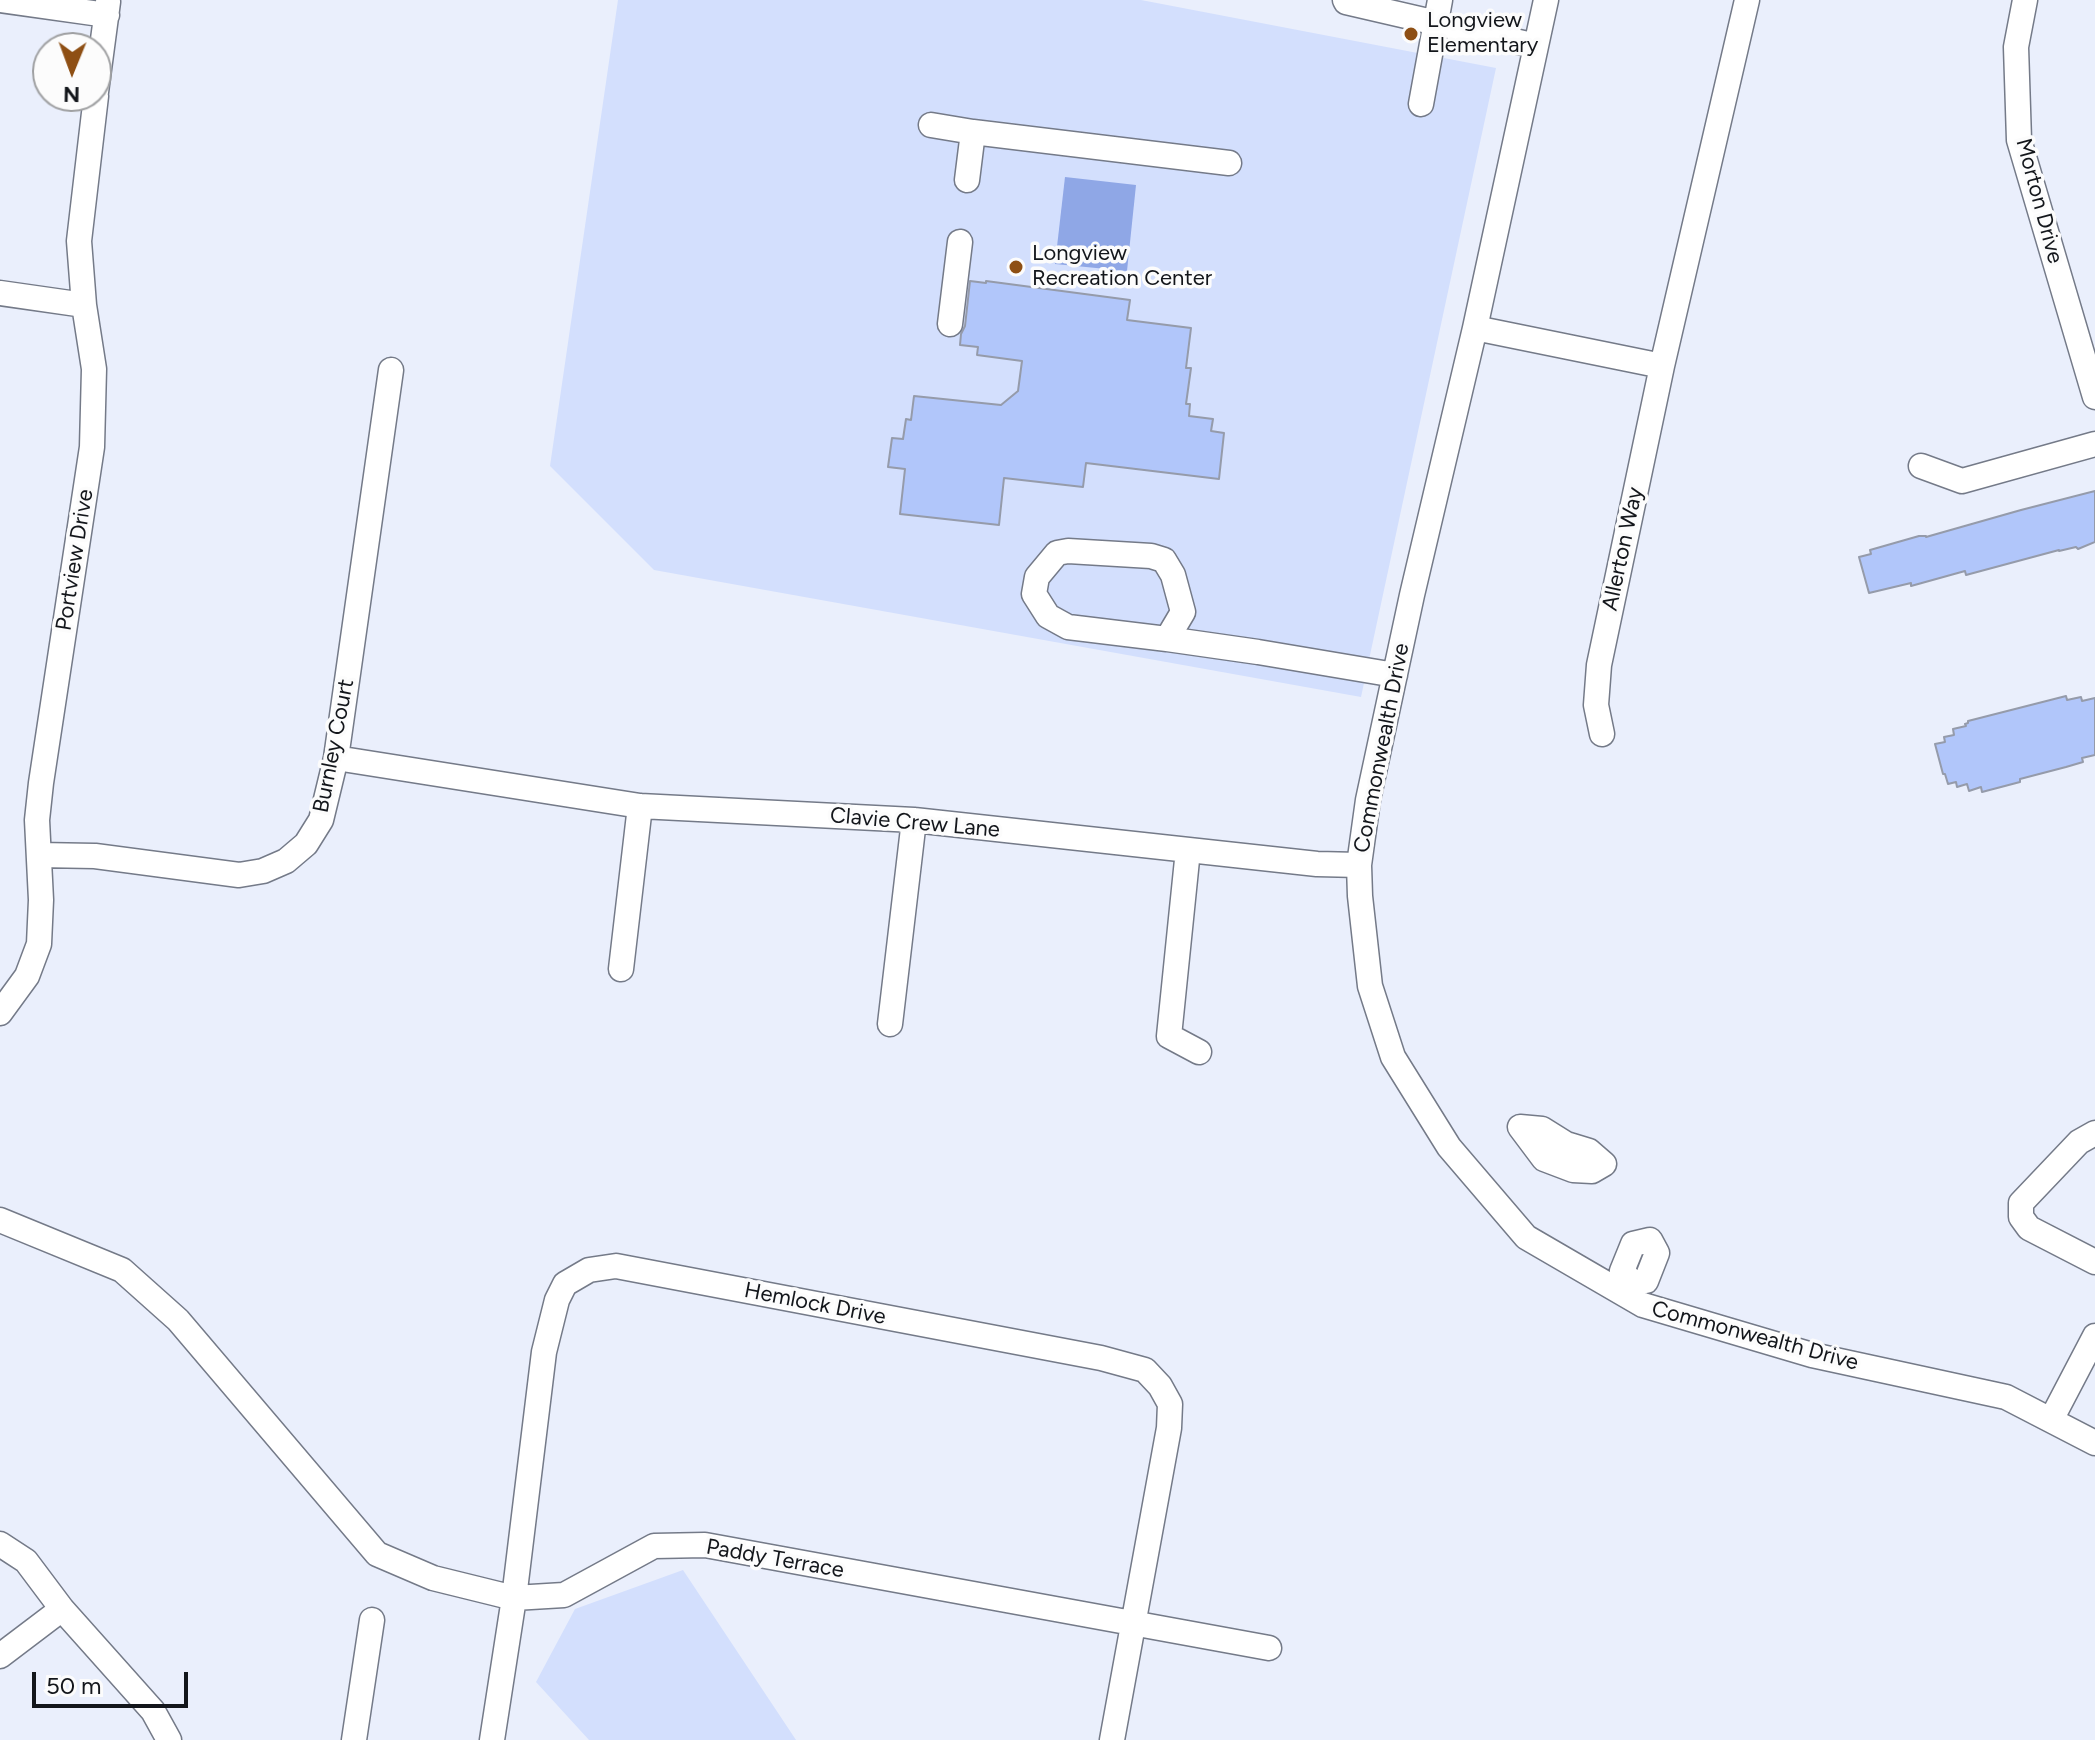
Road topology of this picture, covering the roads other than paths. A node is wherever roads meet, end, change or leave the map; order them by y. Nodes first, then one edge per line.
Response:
1 (0, 0) edge
2 (1345, 0) edge
3 (1546, 0) edge
4 (1747, 0) edge
5 (2025, 0) edge
6 (1377, 4) edge
7 (108, 8) edge
8 (1437, 11) edge
9 (105, 32) edge
10 (1536, 46) junction
11 (1421, 104) dead end
12 (94, 112) edge
13 (931, 125) dead end
14 (973, 132) junction
15 (1229, 163) dead end
16 (967, 180) dead end
17 (960, 242) dead end
18 (0, 293) edge
19 (84, 305) junction
20 (950, 324) dead end
21 (1475, 328) junction
22 (1662, 366) junction
23 (391, 370) dead end
24 (2095, 397) edge
25 (2095, 444) edge
26 (1921, 466) dead end
27 (1167, 639) junction
28 (1395, 675) junction
29 (1602, 734) dead end
30 (336, 758) junction
31 (640, 806) junction
32 (914, 820) junction
33 (1188, 850) junction
34 (39, 855) junction
35 (1359, 865) junction
36 (621, 969) dead end
37 (0, 1013) edge
38 (890, 1024) dead end
39 (1199, 1052) dead end
40 (2095, 1133) edge
41 (0, 1220) edge
42 (2095, 1262) edge
43 (2095, 1336) edge
44 (2051, 1420) junction
45 (2095, 1443) edge
46 (0, 1544) edge
47 (514, 1598) junction
48 (62, 1609) junction
49 (372, 1620) dead end
50 (1133, 1623) junction
51 (1269, 1648) dead end
52 (0, 1656) edge
53 (169, 1740) edge
54 (354, 1740) edge
55 (492, 1740) edge
56 (1112, 1740) edge

1 - 7 street
2 - 6 street
3 - 10 street, Commonwealth Drive
4 - 22 street, Allerton Way
5 - 24 street, Morton Drive
6 - 8 street
7 - 9 street, Portview Drive
8 - 10 street
8 - 11 street
10 - 21 street, Commonwealth Drive
12 - 19 street, Portview Drive
13 - 14 street
14 - 15 street
14 - 16 street
17 - 20 street
18 - 19 street
19 - 34 street, Portview Drive
21 - 22 street
21 - 28 street, Commonwealth Drive
22 - 29 street, Allerton Way
23 - 30 street, Burnley Court
25 - 26 street
27 - 27 street
27 - 28 street
28 - 35 street, Commonwealth Drive
30 - 31 street, Clavie Crew Lane
30 - 34 street, Burnley Court
31 - 32 street, Clavie Crew Lane
31 - 36 street
32 - 33 street, Clavie Crew Lane
32 - 38 street
33 - 35 street, Clavie Crew Lane
33 - 39 street
34 - 37 street, Portview Drive
35 - 44 street, Commonwealth Drive
40 - 42 street
41 - 47 street, Paddy Terrace
43 - 44 street
44 - 45 street, Commonwealth Drive
46 - 48 street
47 - 50 street, Paddy Terrace
47 - 50 street, Hemlock Drive
47 - 55 street, Hemlock Drive
48 - 52 street
48 - 53 street
49 - 54 street
50 - 51 street, Paddy Terrace
50 - 56 street, Hemlock Drive

